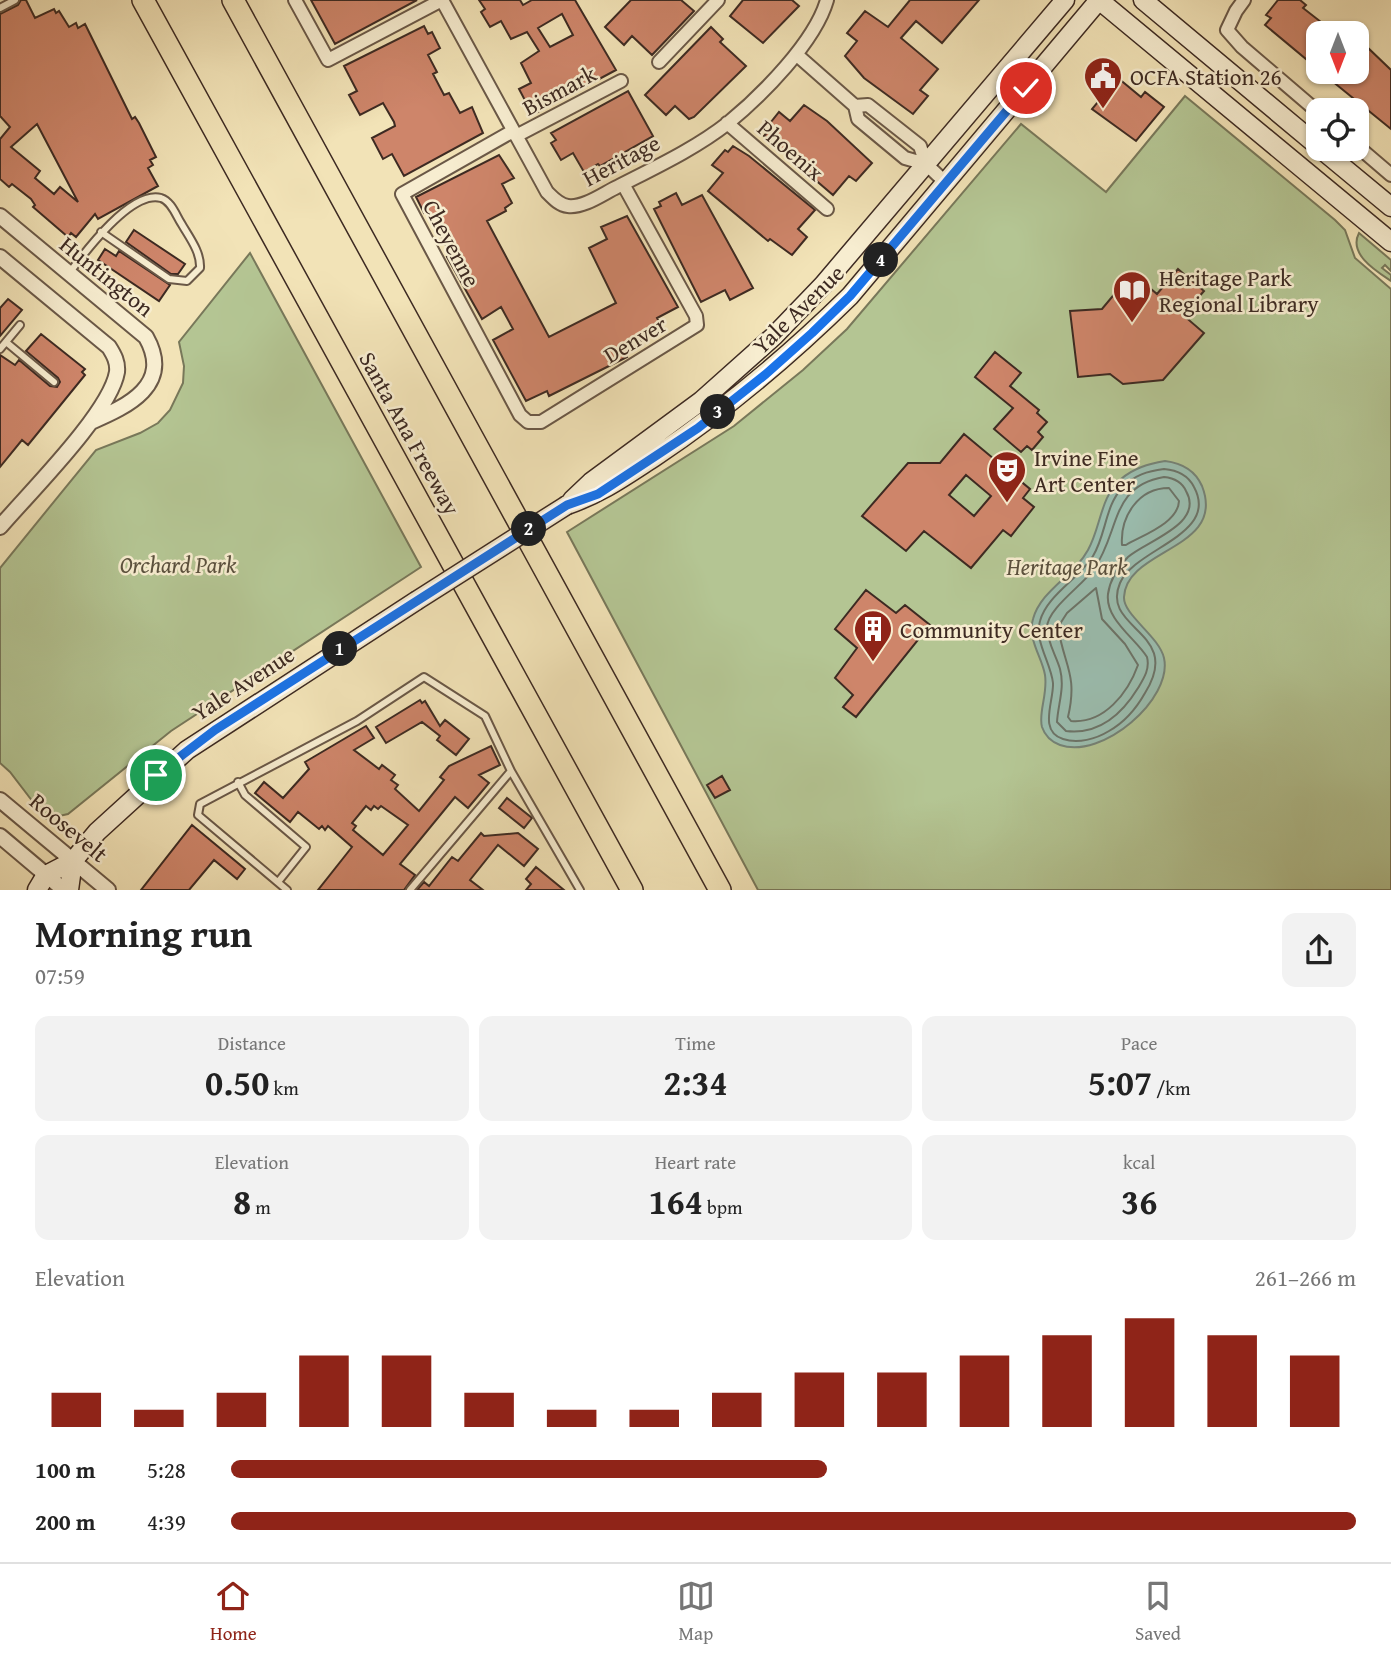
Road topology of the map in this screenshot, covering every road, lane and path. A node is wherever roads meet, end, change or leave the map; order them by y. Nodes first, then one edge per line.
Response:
1 (15, 0) edge
2 (143, 0) edge
3 (233, 0) edge
4 (295, 0) edge
5 (718, 0) edge
6 (827, 0) edge
7 (1065, 0) edge
8 (1099, 0) edge
9 (1143, 0) edge
10 (1244, 0) edge
11 (446, 1) edge
12 (0, 8) edge
13 (797, 55) junction
14 (659, 62) dead end
15 (621, 81) dead end
16 (1306, 102) edge
17 (855, 106) junction
18 (727, 123) junction
19 (515, 133) junction
20 (1306, 136) edge
21 (1369, 156) edge
22 (1336, 161) edge
23 (926, 164) junction
24 (1391, 175) edge
25 (946, 183) junction
26 (622, 184) junction
27 (1391, 207) edge
28 (827, 209) dead end
29 (0, 216) edge
30 (101, 232) junction
31 (1391, 242) edge
32 (0, 257) edge
33 (68, 274) junction
34 (20, 325) dead end
35 (6, 342) junction
36 (0, 349) edge
37 (54, 382) dead end
38 (91, 422) junction
39 (528, 422) joint
40 (567, 505) junction
41 (1, 525) edge
42 (511, 771) junction
43 (238, 782) junction
44 (0, 800) edge
45 (0, 836) edge
46 (73, 861) junction
47 (278, 882) junction
48 (42, 883) edge
49 (66, 890) edge
50 (108, 890) edge
51 (287, 890) edge
52 (410, 890) edge
53 (580, 890) edge
54 (632, 890) edge
55 (720, 890) edge

1 - 12 lane
2 - 54 highway, Santa Ana Freeway
3 - 55 highway
4 - 11 street
5 - 14 street
6 - 13 street, Heritage
7 - 23 main road, Yale Avenue
8 - 25 main road, Yale Avenue
8 - 31 main road
9 - 20 main road
10 - 16 street
11 - 19 street, Heritage
13 - 17 street
13 - 18 street, Heritage
15 - 19 street, Bismark
17 - 23 street
17 - 23 street
18 - 26 street, Heritage
18 - 28 street, Phoenix
19 - 26 street, Heritage
19 - 39 street, Cheyenne
21 - 24 street
22 - 27 main road
23 - 25 street
23 - 40 main road, Yale Avenue
25 - 40 main road, Yale Avenue
26 - 39 street, Denver
29 - 33 street, Huntington
30 - 30 lane
30 - 33 lane
32 - 38 street
33 - 38 street, Huntington
34 - 35 lane
35 - 36 lane
35 - 37 lane
38 - 41 street
40 - 46 main road, Yale Avenue, bridge
42 - 43 lane
42 - 52 lane
42 - 53 lane
43 - 47 lane
43 - 47 lane
44 - 46 street, Roosevelt
45 - 48 street
46 - 48 main road, Yale Avenue
46 - 49 main road
46 - 50 street, Roosevelt
47 - 51 lane
48 - 49 street

